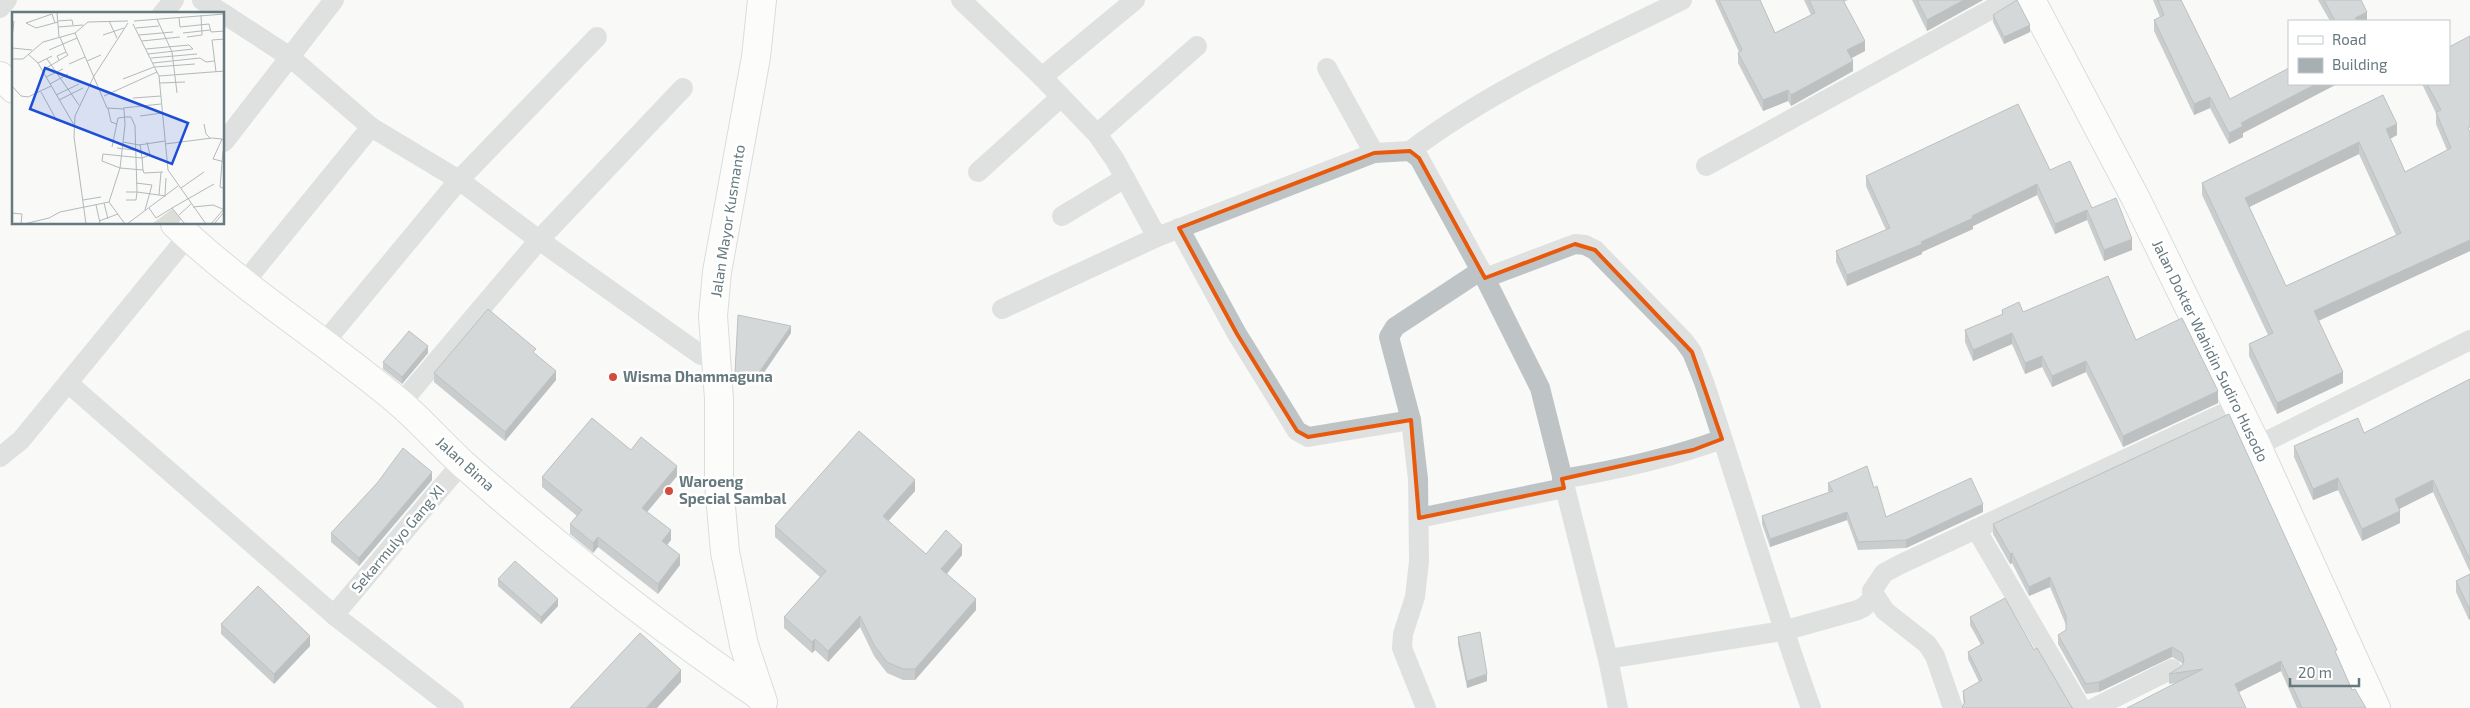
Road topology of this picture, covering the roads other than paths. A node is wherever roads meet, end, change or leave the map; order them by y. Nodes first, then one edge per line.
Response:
1 (7, 0) edge
2 (174, 0) edge
3 (202, 0) edge
4 (334, 0) edge
5 (762, 0) edge
6 (961, 0) edge
7 (1134, 0) edge
8 (1682, 0) edge
9 (2008, 0) edge
10 (2031, 0) edge
11 (0, 8) edge
12 (164, 12) edge
13 (221, 12) edge
14 (225, 15) edge
15 (597, 37) dead end
16 (1197, 46) dead end
17 (290, 57) junction
18 (1327, 68) dead end
19 (0, 76) edge
20 (1042, 77) junction
21 (12, 87) edge
22 (683, 88) dead end
23 (1061, 97) junction
24 (371, 127) junction
25 (1097, 134) junction
26 (225, 141) edge
27 (1410, 151) junction
28 (1374, 153) junction
29 (1706, 166) dead end
30 (978, 172) dead end
31 (1125, 178) junction
32 (459, 180) junction
33 (1062, 216) dead end
34 (1180, 228) junction
35 (182, 230) edge
36 (1157, 237) junction
37 (538, 240) junction
38 (1483, 274) junction
39 (243, 284) junction
40 (1002, 309) dead end
41 (2470, 340) edge
42 (323, 344) junction
43 (716, 358) junction
44 (68, 382) junction
45 (401, 404) junction
46 (2237, 407) junction
47 (1411, 420) junction
48 (1722, 439) junction
49 (2257, 446) junction
50 (0, 457) edge
51 (462, 463) junction
52 (1563, 483) junction
53 (1419, 518) junction
54 (1976, 529) junction
55 (1872, 591) junction
56 (334, 615) junction
57 (1783, 631) junction
58 (1608, 659) junction
59 (2172, 669) dead end
60 (763, 702) edge
61 (454, 708) edge
62 (1426, 708) edge
63 (1618, 708) edge
64 (1811, 708) edge
65 (1952, 708) edge
66 (2081, 708) edge
67 (2094, 708) edge
68 (2376, 708) edge

1 - 11 street
2 - 12 street
3 - 13 street
4 - 17 street
5 - 43 main road, Jalan Mayor Kusmanto
6 - 20 street
7 - 20 street
8 - 27 street
9 - 29 street
10 - 46 main road, Jalan Dokter Wahidin Sudiro Husodo
14 - 17 street
15 - 32 street
16 - 25 street
17 - 24 street
17 - 26 street
18 - 28 street
19 - 21 main road
20 - 23 street
22 - 37 street
23 - 25 street
23 - 30 street
24 - 32 street
24 - 39 street
25 - 31 street
27 - 28 street
27 - 38 street
28 - 34 street
31 - 33 street
31 - 36 street
32 - 37 street
32 - 42 street
34 - 36 street
34 - 47 street
35 - 39 main road, Jalan Bima
35 - 44 street
36 - 40 street
37 - 43 street
37 - 45 street
38 - 47 street
38 - 48 street
38 - 52 street
39 - 42 main road, Jalan Bima
41 - 49 street
42 - 45 main road, Jalan Bima
43 - 60 main road, Jalan Mayor Kusmanto
44 - 50 street
44 - 56 street
45 - 51 main road, Jalan Bima
46 - 49 main road, Jalan Dokter Wahidin Sudiro Husodo
46 - 54 street
47 - 53 street
48 - 52 street
48 - 57 street
49 - 68 main road, Jalan Dokter Wahidin Sudiro Husodo
51 - 56 street, Sekarmulyo Gang XI
51 - 60 main road, Jalan Bima
52 - 53 street
52 - 58 street
53 - 62 street
54 - 55 street
54 - 66 street
55 - 57 street
55 - 65 street
56 - 61 street
57 - 58 street
57 - 64 street
58 - 63 street
59 - 67 street

